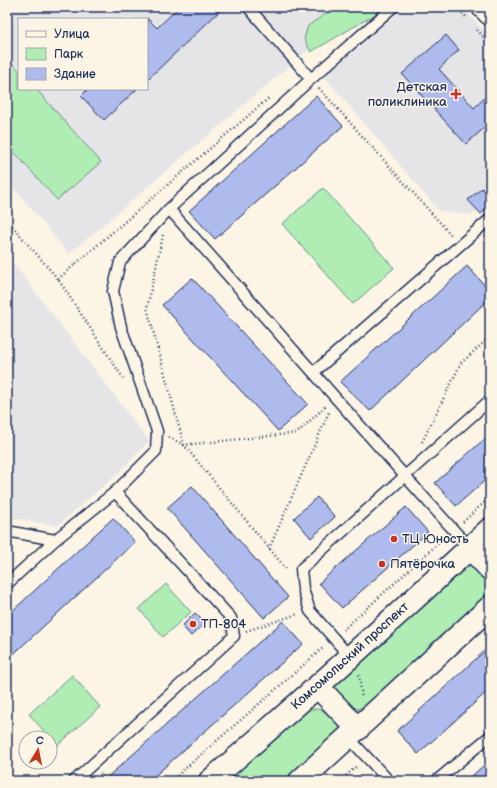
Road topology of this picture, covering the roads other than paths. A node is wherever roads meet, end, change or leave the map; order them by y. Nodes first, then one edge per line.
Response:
1 (248, 7) edge
2 (393, 7) edge
3 (483, 7) edge
4 (490, 14) edge
5 (311, 79) junction
6 (169, 209) junction
7 (490, 219) edge
8 (314, 372) junction
9 (490, 400) edge
10 (404, 478) junction
11 (115, 492) junction
12 (490, 529) edge
13 (7, 531) edge
14 (55, 540) junction
15 (470, 548) junction
16 (490, 569) edge
17 (7, 584) edge
18 (490, 607) edge
19 (353, 653) junction
20 (318, 687) junction
21 (358, 728) junction
22 (490, 736) edge
23 (74, 781) edge
24 (210, 781) edge
25 (300, 781) edge
26 (389, 781) edge
27 (436, 781) edge

1 - 5 lane
2 - 5 lane
3 - 4 main road
5 - 6 lane
6 - 8 lane
6 - 11 lane
7 - 8 lane
8 - 10 lane
9 - 10 lane
10 - 15 lane
10 - 19 lane
11 - 14 lane
11 - 23 lane
12 - 15 main road, Комсомольский проспект
13 - 14 lane
14 - 17 lane
15 - 16 main road
15 - 19 main road, Комсомольский проспект
18 - 21 main road
19 - 20 main road, Комсомольский проспект
20 - 21 main road
20 - 24 main road, Комсомольский проспект
21 - 25 main road
21 - 26 lane
22 - 27 lane

